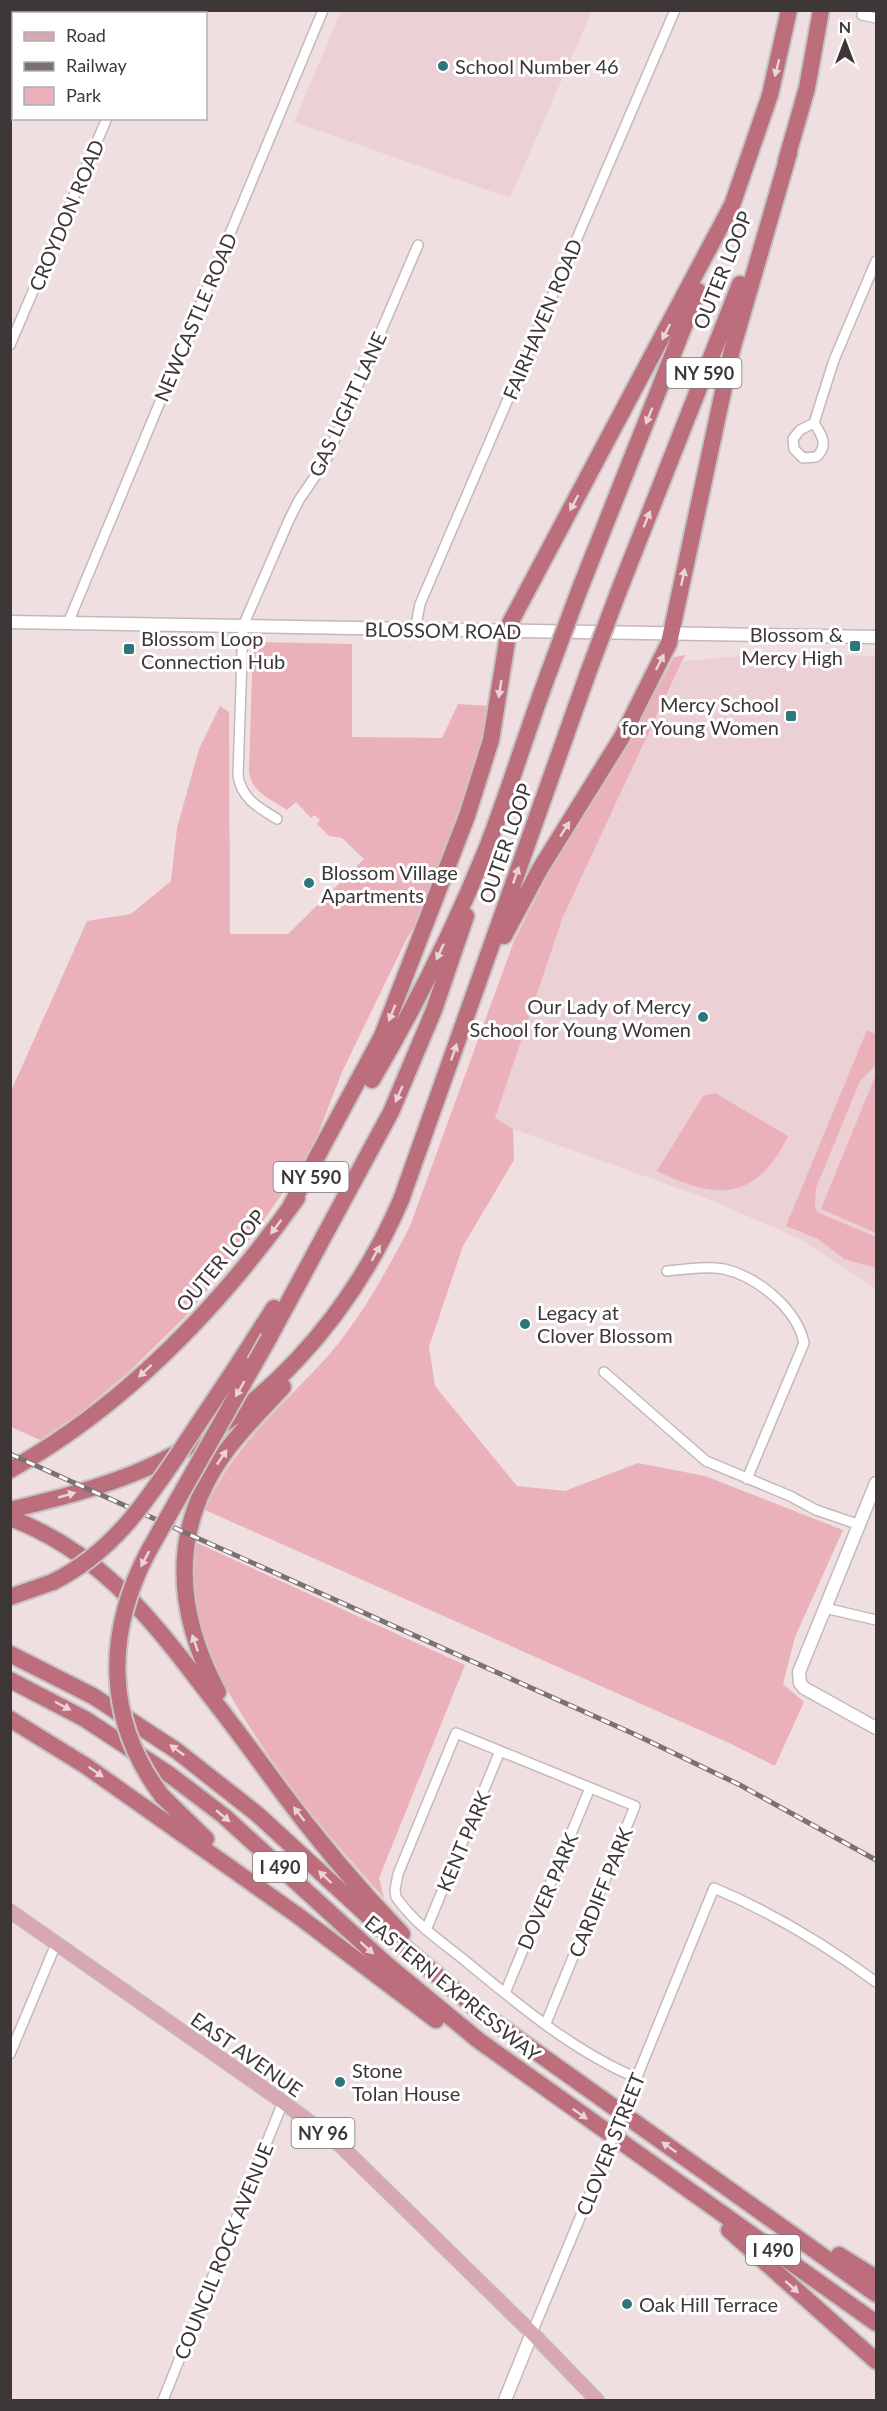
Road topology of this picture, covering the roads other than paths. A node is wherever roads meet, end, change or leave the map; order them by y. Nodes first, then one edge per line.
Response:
1 (322, 10) edge
2 (675, 10) edge
3 (789, 10) edge
4 (821, 10) edge
5 (862, 15) dead end
6 (876, 18) edge
7 (106, 120) edge
8 (789, 153) junction
9 (732, 205) junction
10 (418, 245) dead end
11 (876, 261) edge
12 (10, 345) edge
13 (814, 423) dead end
14 (10, 622) edge
15 (68, 623) junction
16 (243, 626) junction
17 (415, 630) junction
18 (508, 631) junction
19 (672, 634) junction
20 (876, 637) edge
21 (504, 802) junction
22 (276, 819) dead end
23 (469, 1010) junction
24 (346, 1196) junction
25 (291, 1205) junction
26 (668, 1271) dead end
27 (345, 1303) junction
28 (604, 1372) dead end
29 (10, 1470) edge
30 (747, 1479) junction
31 (876, 1483) edge
32 (10, 1510) edge
33 (10, 1518) edge
34 (860, 1526) junction
35 (10, 1597) edge
36 (825, 1608) junction
37 (876, 1620) edge
38 (10, 1654) edge
39 (10, 1680) edge
40 (10, 1719) edge
41 (876, 1728) edge
42 (252, 1750) junction
43 (500, 1751) junction
44 (590, 1788) junction
45 (10, 1911) edge
46 (297, 1915) junction
47 (426, 1930) junction
48 (56, 1944) junction
49 (876, 1982) edge
50 (505, 1993) junction
51 (546, 2023) junction
52 (497, 2025) junction
53 (10, 2054) edge
54 (532, 2080) junction
55 (636, 2081) junction
56 (283, 2102) junction
57 (670, 2178) junction
58 (717, 2181) junction
59 (876, 2278) edge
60 (876, 2294) edge
61 (876, 2323) edge
62 (532, 2332) junction
63 (876, 2361) edge
64 (164, 2400) edge
65 (505, 2400) edge
66 (597, 2400) edge

1 - 15 street, NEWCASTLE ROAD
2 - 17 street, FAIRHAVEN ROAD
3 -> 9 highway, OUTER LOOP / NY 590
4 - 8 highway, OUTER LOOP / NY 590
5 - 6 street
7 - 12 street, CROYDON ROAD
19 -> 8 highway
23 -> 8 highway, OUTER LOOP / NY 590, bridge
9 -> 18 highway
9 -> 21 highway, OUTER LOOP / NY 590, bridge
10 - 16 street, GAS LIGHT LANE
11 - 13 street
14 - 15 street, BLOSSOM ROAD
15 - 16 street, BLOSSOM ROAD
16 - 17 street, BLOSSOM ROAD
16 - 22 street
17 - 18 street, BLOSSOM ROAD
18 - 19 street, BLOSSOM ROAD
18 -> 25 highway
19 - 20 street, BLOSSOM ROAD
23 -> 19 highway
21 -> 24 highway
21 -> 25 highway, OUTER LOOP / NY 590
27 -> 23 highway, OUTER LOOP / NY 590
24 - 35 highway, bridge
24 -> 46 highway, bridge
25 -> 29 highway, OUTER LOOP / NY 590
26 - 30 street
32 -> 27 highway, OUTER LOOP / NY 590
42 -> 27 highway
28 - 30 street
30 - 34 street
31 - 34 street
33 - 42 highway
34 - 36 street
36 - 37 street
36 - 41 street
52 -> 38 highway, EASTERN EXPRESSWAY / I 490
39 -> 54 highway, EASTERN EXPRESSWAY / I 490
40 -> 46 highway
52 -> 42 highway
43 - 44 street, CARDIFF PARK
43 - 47 street, KENT PARK
43 - 47 street, CARDIFF PARK
44 - 50 street, DOVER PARK
44 - 51 street, CARDIFF PARK
45 - 48 main road, EAST AVENUE / NY 96
46 - 54 highway
47 - 50 street
48 - 53 street
48 - 56 main road, EAST AVENUE / NY 96
49 - 55 street, CLOVER STREET
50 - 51 street
51 - 55 street
58 -> 52 highway, EASTERN EXPRESSWAY / I 490
54 -> 57 highway, EASTERN EXPRESSWAY / I 490
55 - 62 street, CLOVER STREET, bridge
56 - 62 main road, EAST AVENUE / NY 96
56 - 64 street, COUNCIL ROCK AVENUE
57 - 61 highway, EASTERN EXPRESSWAY / I 490
57 -> 63 highway
58 - 59 highway
58 - 60 highway, EASTERN EXPRESSWAY / I 490
62 - 65 street, CLOVER STREET
62 - 66 main road, EAST AVENUE / NY 96

